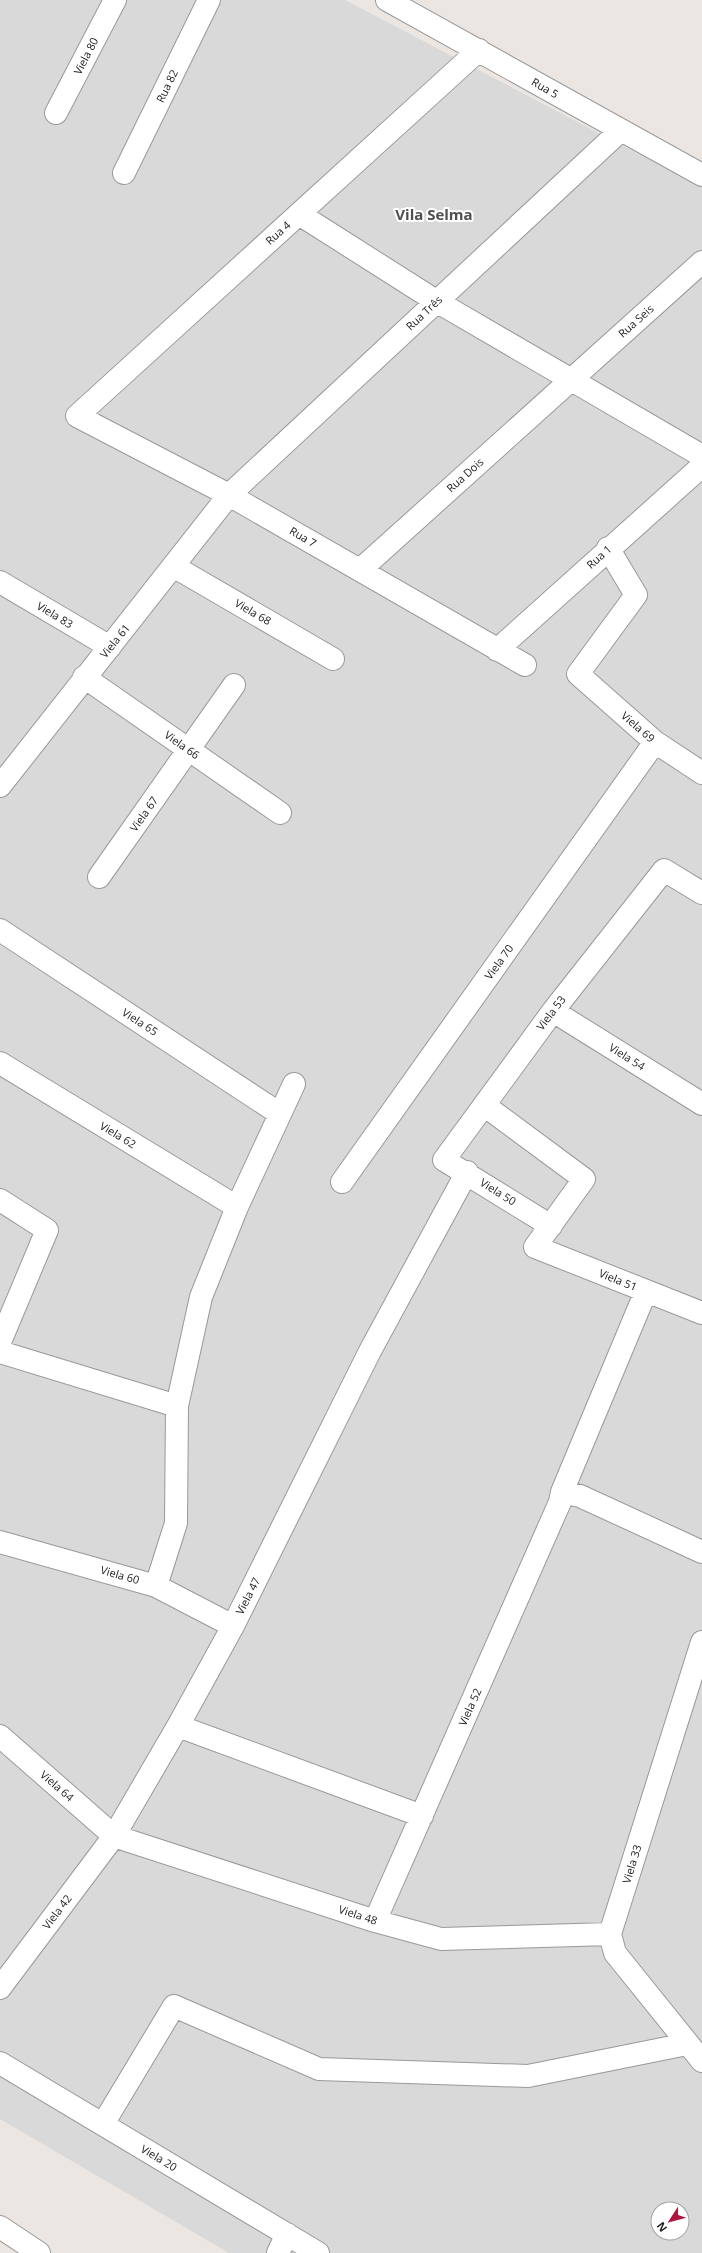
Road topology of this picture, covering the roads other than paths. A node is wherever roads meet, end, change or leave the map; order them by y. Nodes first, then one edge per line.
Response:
1 (115, 0) edge
2 (387, 0) edge
3 (203, 2) edge
4 (479, 50) junction
5 (56, 113) dead end
6 (620, 131) junction
7 (124, 173) dead end
8 (702, 175) edge
9 (299, 214) junction
10 (702, 262) edge
11 (436, 301) junction
12 (570, 380) junction
13 (77, 416) joint
14 (702, 456) edge
15 (702, 466) edge
16 (229, 495) junction
17 (608, 548) junction
18 (173, 566) junction
19 (360, 570) junction
20 (0, 582) edge
21 (110, 647) junction
22 (497, 650) junction
23 (333, 659) dead end
24 (525, 665) dead end
25 (84, 677) junction
26 (234, 686) dead end
27 (655, 742) junction
28 (189, 750) junction
29 (702, 773) edge
30 (0, 786) edge
31 (280, 813) dead end
32 (99, 877) dead end
33 (702, 894) edge
34 (0, 930) edge
35 (553, 1011) junction
36 (0, 1063) edge
37 (294, 1084) dead end
38 (702, 1104) edge
39 (484, 1105) junction
40 (280, 1114) junction
41 (444, 1160) joint
42 (467, 1172) junction
43 (342, 1182) dead end
44 (0, 1200) edge
45 (237, 1207) junction
46 (551, 1226) junction
47 (646, 1291) junction
48 (702, 1313) edge
49 (0, 1342) edge
50 (0, 1352) edge
51 (177, 1406) junction
52 (562, 1492) junction
53 (0, 1542) edge
54 (702, 1552) edge
55 (156, 1586) junction
56 (233, 1626) junction
57 (702, 1642) edge
58 (178, 1726) junction
59 (0, 1736) edge
60 (422, 1816) junction
61 (114, 1836) junction
62 (375, 1921) junction
63 (610, 1934) junction
64 (0, 1988) edge
65 (688, 2044) junction
66 (702, 2062) edge
67 (0, 2063) edge
68 (103, 2124) junction
69 (0, 2227) edge
70 (282, 2244) edge
71 (39, 2253) edge
72 (318, 2253) edge

1 - 5 street, Viela 80
2 - 4 street, Rua 5
3 - 7 street, Rua 82
4 - 6 street, Rua 5
4 - 9 street, Rua 4
6 - 8 street, Rua 5
6 - 11 street, Rua Três
9 - 11 street
9 - 13 street, Rua 4
10 - 12 street, Rua Seis
11 - 12 street
11 - 16 street, Rua Três
12 - 14 street
12 - 19 street, Rua Dois
13 - 16 street, Rua 7
15 - 17 street, Rua 1
16 - 18 street, Viela 61
16 - 19 street, Rua 7
17 - 22 street, Rua 1
17 - 27 street, Viela 69
18 - 21 street, Viela 61
18 - 23 street, Viela 68
19 - 22 street, Rua 7
20 - 21 street, Viela 83
21 - 25 street, Viela 61
22 - 24 street, Rua 7
25 - 28 street, Viela 66
25 - 30 street, Viela 61
26 - 28 street, Viela 67
27 - 29 street, Viela 69
27 - 43 street, Viela 70
28 - 31 street, Viela 66
28 - 32 street, Viela 67
33 - 35 street, Viela 53
34 - 40 street, Viela 65
35 - 38 street, Viela 54
35 - 39 street, Viela 53
36 - 45 street, Viela 62
37 - 40 street
39 - 41 street, Viela 53
39 - 46 street
40 - 45 street
41 - 42 street, Viela 50
42 - 46 street, Viela 50
42 - 56 street, Viela 47
44 - 49 street
45 - 51 street
46 - 47 street, Viela 51
47 - 48 street, Viela 51
47 - 52 street, Viela 52
50 - 51 street
51 - 55 street
52 - 54 street
52 - 60 street, Viela 52
53 - 55 street, Viela 60
55 - 56 street, Viela 60
56 - 58 street, Viela 47
57 - 63 street, Viela 33
58 - 60 street
58 - 61 street, Viela 47
59 - 61 street, Viela 64
60 - 62 street, Viela 52
61 - 62 street, Viela 48
61 - 64 street, Viela 42
62 - 63 street, Viela 48
63 - 65 street
65 - 66 street
65 - 68 street
67 - 68 street, Viela 20
68 - 70 street, Viela 20
69 - 71 street
70 - 72 street, Viela 20

